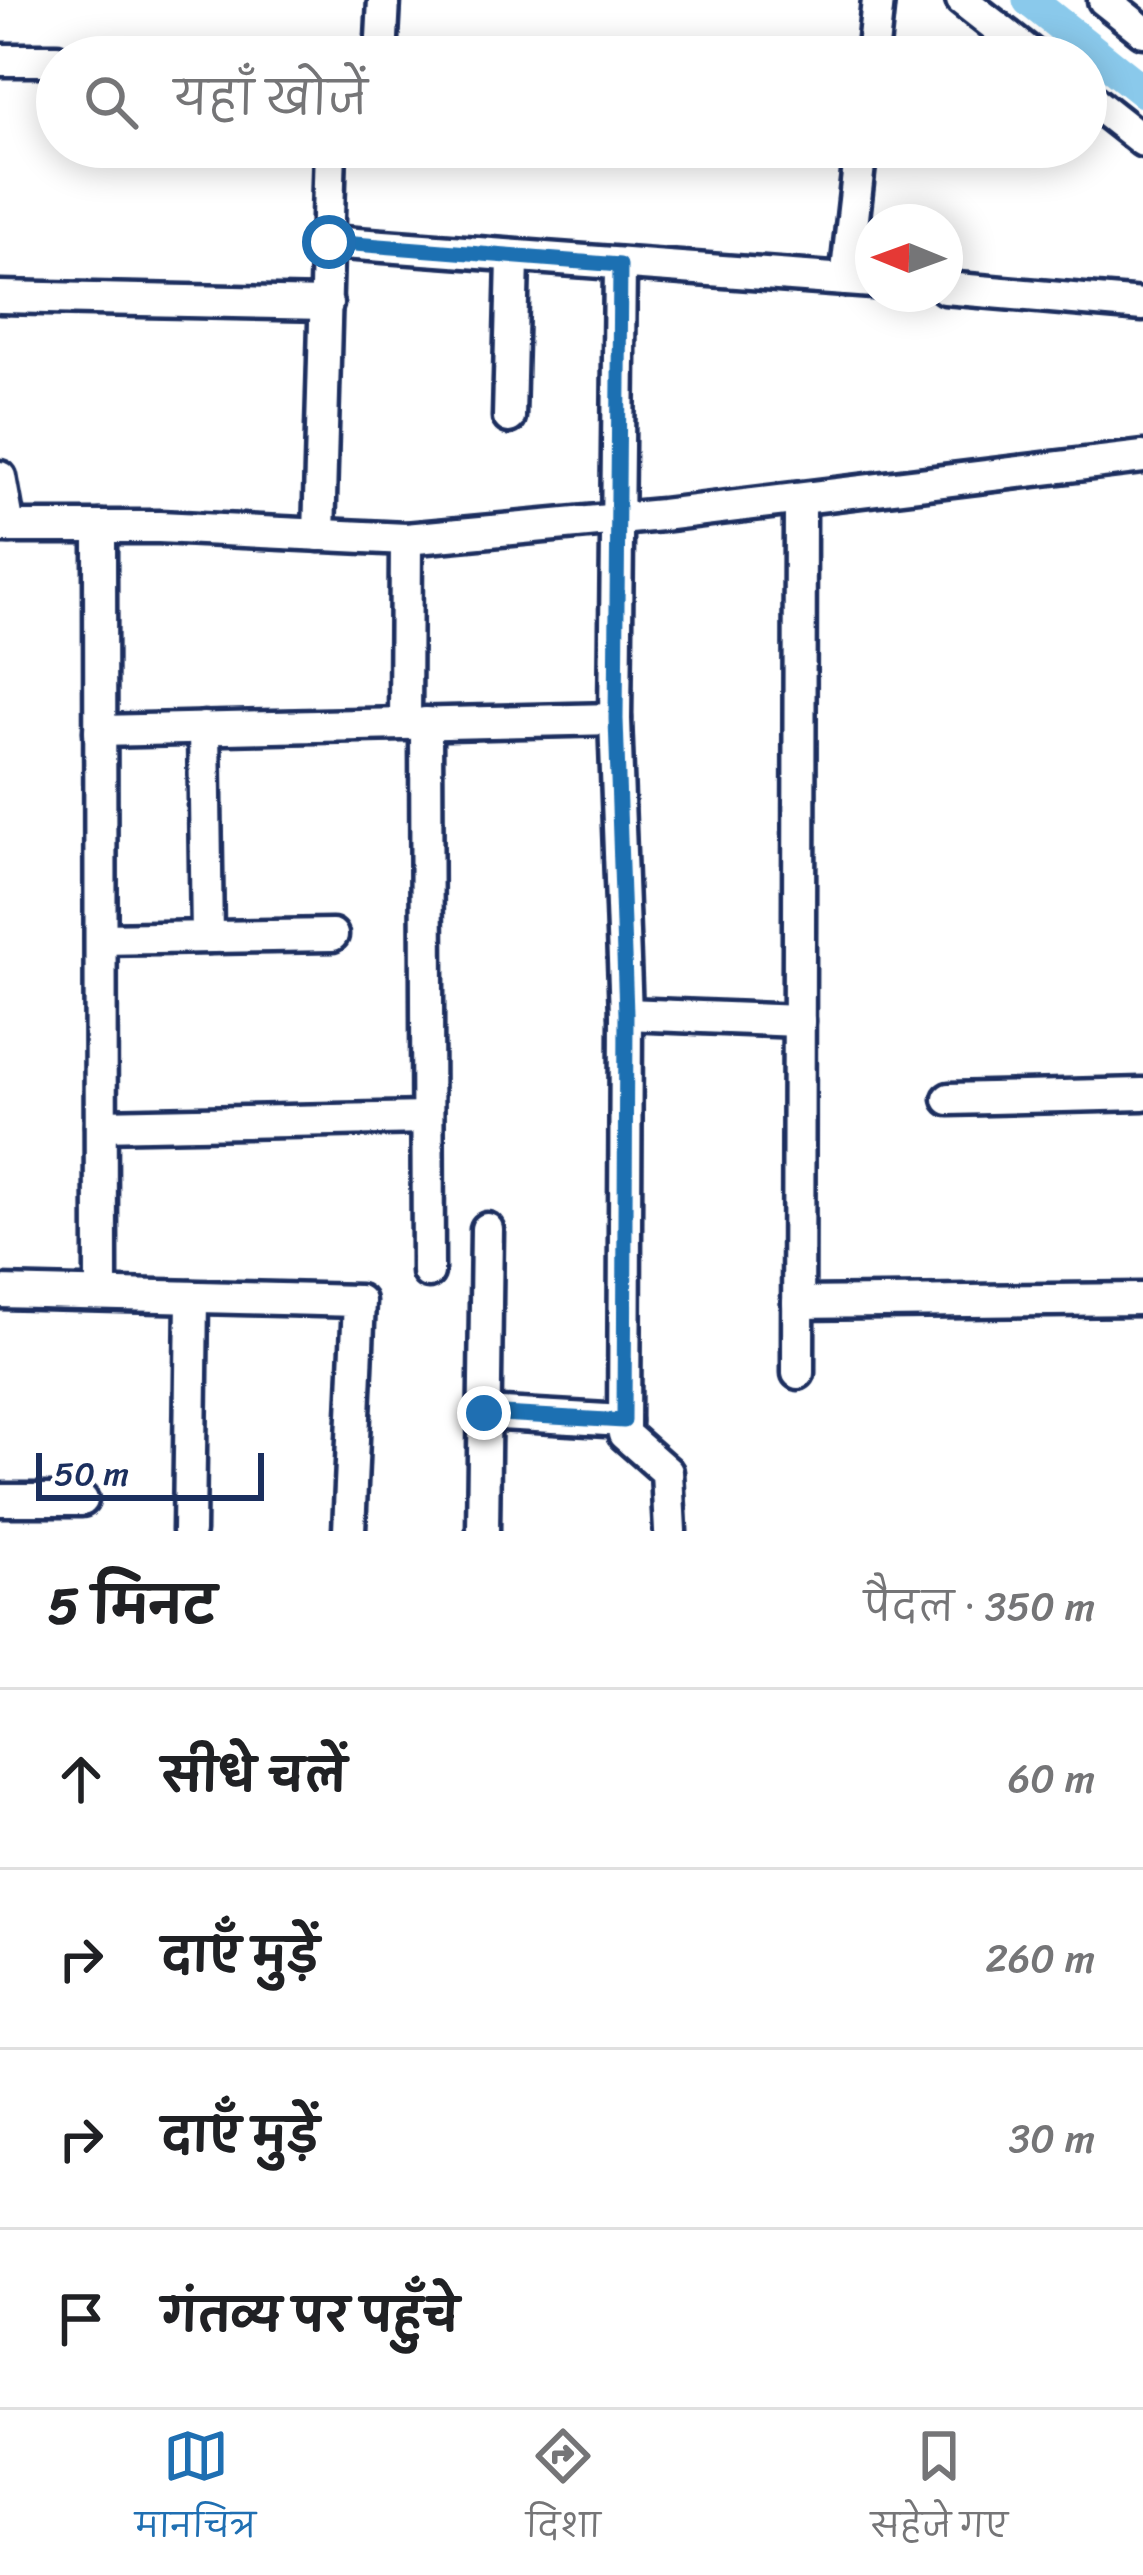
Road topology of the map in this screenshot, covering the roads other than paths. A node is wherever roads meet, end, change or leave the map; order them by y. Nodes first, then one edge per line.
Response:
1 (384, 0) edge
2 (878, 0) edge
3 (962, 0) edge
4 (1104, 0) edge
5 (1143, 31) edge
6 (382, 36) edge
7 (874, 36) edge
8 (1008, 36) edge
9 (0, 60) edge
10 (36, 60) edge
11 (1107, 113) edge
12 (1143, 141) edge
13 (330, 168) edge
14 (861, 168) edge
15 (861, 204) edge
16 (329, 242) junction
17 (513, 259) junction
18 (620, 265) junction
19 (855, 281) edge
20 (963, 290) edge
21 (0, 297) edge
22 (327, 304) junction
23 (1143, 305) edge
24 (509, 417) dead end
25 (1143, 457) edge
26 (0, 477) edge
27 (800, 499) junction
28 (616, 519) junction
29 (100, 526) junction
30 (4, 527) edge
31 (319, 535) junction
32 (406, 539) junction
33 (616, 719) junction
34 (416, 723) junction
35 (204, 728) junction
36 (100, 730) junction
37 (332, 935) dead end
38 (207, 937) junction
39 (100, 939) junction
40 (626, 1014) junction
41 (799, 1021) junction
42 (1143, 1094) edge
43 (949, 1099) dead end
44 (426, 1118) junction
45 (101, 1125) junction
46 (487, 1229) dead end
47 (428, 1272) dead end
48 (0, 1292) edge
49 (101, 1294) junction
50 (192, 1297) junction
51 (1143, 1299) edge
52 (798, 1303) junction
53 (797, 1373) dead end
54 (484, 1413) junction
55 (624, 1421) junction
56 (0, 1500) edge
57 (82, 1500) dead end
58 (189, 1531) edge
59 (349, 1531) edge
60 (483, 1531) edge
61 (670, 1531) edge

1 - 6 street
2 - 7 street
3 - 8 street
4 - 5 street
9 - 10 street
11 - 12 street
13 - 16 street
14 - 15 street
16 - 17 street
16 - 22 street
17 - 18 street
17 - 24 street
18 - 19 street
18 - 28 street
20 - 23 street
21 - 22 street
22 - 31 street
25 - 27 street
26 - 30 street
27 - 28 street
27 - 41 street
28 - 32 street
28 - 33 street
29 - 30 street
29 - 31 street
29 - 36 street
31 - 32 street
32 - 34 street
33 - 34 street
33 - 40 street
34 - 35 street
34 - 44 street
35 - 36 street
35 - 38 street
36 - 39 street
37 - 38 street
38 - 39 street
39 - 45 street
40 - 41 street
40 - 55 street
41 - 52 street
42 - 43 street
44 - 45 street
44 - 47 street
45 - 49 street
46 - 54 street
48 - 49 street
49 - 50 street
50 - 58 street
50 - 59 street
51 - 52 street
52 - 53 street
54 - 55 street
54 - 60 street
55 - 61 street
56 - 57 street

